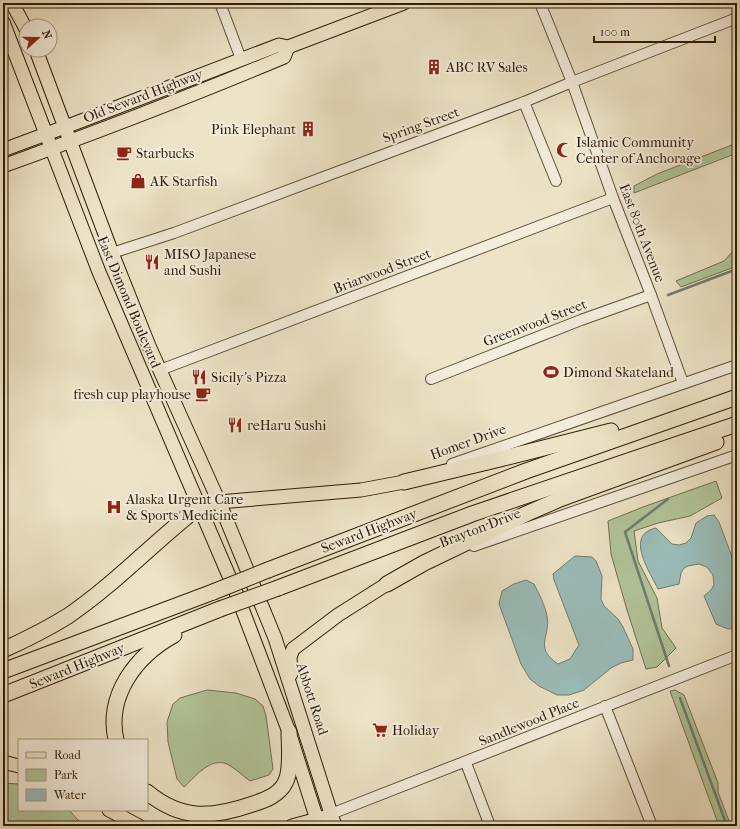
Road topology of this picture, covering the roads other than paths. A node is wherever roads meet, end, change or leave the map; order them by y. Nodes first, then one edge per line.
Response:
1 (12, 3) edge
2 (18, 3) edge
3 (220, 3) edge
4 (404, 3) edge
5 (540, 3) edge
6 (20, 18) edge
7 (24, 18) edge
8 (737, 18) edge
9 (3, 22) edge
10 (288, 47) junction
11 (39, 58) edge
12 (241, 60) junction
13 (572, 82) junction
14 (524, 102) junction
15 (161, 106) junction
16 (65, 127) junction
17 (45, 134) junction
18 (70, 141) junction
19 (51, 148) junction
20 (3, 150) edge
21 (3, 166) edge
22 (556, 181) dead end
23 (613, 198) junction
24 (112, 253) junction
25 (103, 283) junction
26 (651, 295) junction
27 (737, 365) edge
28 (160, 370) junction
29 (431, 379) dead end
30 (683, 383) junction
31 (737, 397) edge
32 (723, 402) junction
33 (737, 424) edge
34 (737, 434) edge
35 (737, 455) edge
36 (404, 482) junction
37 (219, 502) junction
38 (200, 506) junction
39 (252, 584) joint
40 (387, 584) junction
41 (221, 611) junction
42 (3, 650) edge
43 (737, 655) edge
44 (3, 671) edge
45 (293, 694) junction
46 (3, 696) edge
47 (604, 706) junction
48 (289, 732) junction
49 (116, 739) edge
50 (3, 762) edge
51 (466, 763) junction
52 (18, 766) edge
53 (148, 793) edge
54 (111, 811) edge
55 (333, 820) edge
56 (318, 823) edge
57 (139, 826) edge
58 (292, 826) edge
59 (490, 826) edge
60 (652, 826) edge

1 - 6 main road
2 - 7 main road
3 - 12 street
4 - 10 main road, Old Seward Highway
5 - 13 street, East 80th Avenue
8 - 13 street, Spring Street
9 - 17 main road, East Dimond Boulevard
10 - 12 main road, Old Seward Highway
10 - 15 main road, Old Seward Highway
11 - 16 main road, East Dimond Boulevard
12 - 15 main road
12 - 16 main road, Old Seward Highway
13 - 14 street, Spring Street
13 - 23 street, East 80th Avenue
14 - 22 street
14 - 24 street, Spring Street
15 - 18 main road, Old Seward Highway
16 - 17 main road, Old Seward Highway
16 - 18 main road, East Dimond Boulevard
17 - 19 main road, East Dimond Boulevard
17 - 20 main road, Old Seward Highway
18 - 19 main road, Old Seward Highway
18 - 24 main road, East Dimond Boulevard
19 - 21 main road, Old Seward Highway
19 - 25 main road, East Dimond Boulevard
23 - 26 street, East 80th Avenue
23 - 28 street, Briarwood Street
24 - 28 main road, East Dimond Boulevard
25 - 28 main road
25 - 38 main road, East Dimond Boulevard
26 - 29 street, Greenwood Street
26 - 30 street, East 80th Avenue
27 - 30 street, Homer Drive
28 - 37 main road, East Dimond Boulevard
30 - 36 street, Homer Drive
31 - 32 highway, Seward Highway
32 - 36 highway
32 - 44 highway, Seward Highway, bridge
33 - 41 highway, Seward Highway, bridge
34 - 40 highway
35 - 40 street, Brayton Drive
36 - 37 main road, Homer Drive
37 - 38 main road, Homer Drive
37 - 39 main road, East Dimond Boulevard
38 - 42 highway
38 - 48 main road, East Dimond Boulevard
39 - 45 main road, Abbott Road
40 - 45 main road, Brayton Drive
41 - 46 highway, Seward Highway
41 - 49 highway
43 - 47 street, Sandlewood Place
45 - 55 main road, Abbott Road
47 - 51 street, Sandlewood Place
47 - 60 street
48 - 53 highway
48 - 56 main road
50 - 52 main road
51 - 55 street, Sandlewood Place
51 - 59 street
54 - 57 main road
55 - 56 main road
56 - 58 main road

